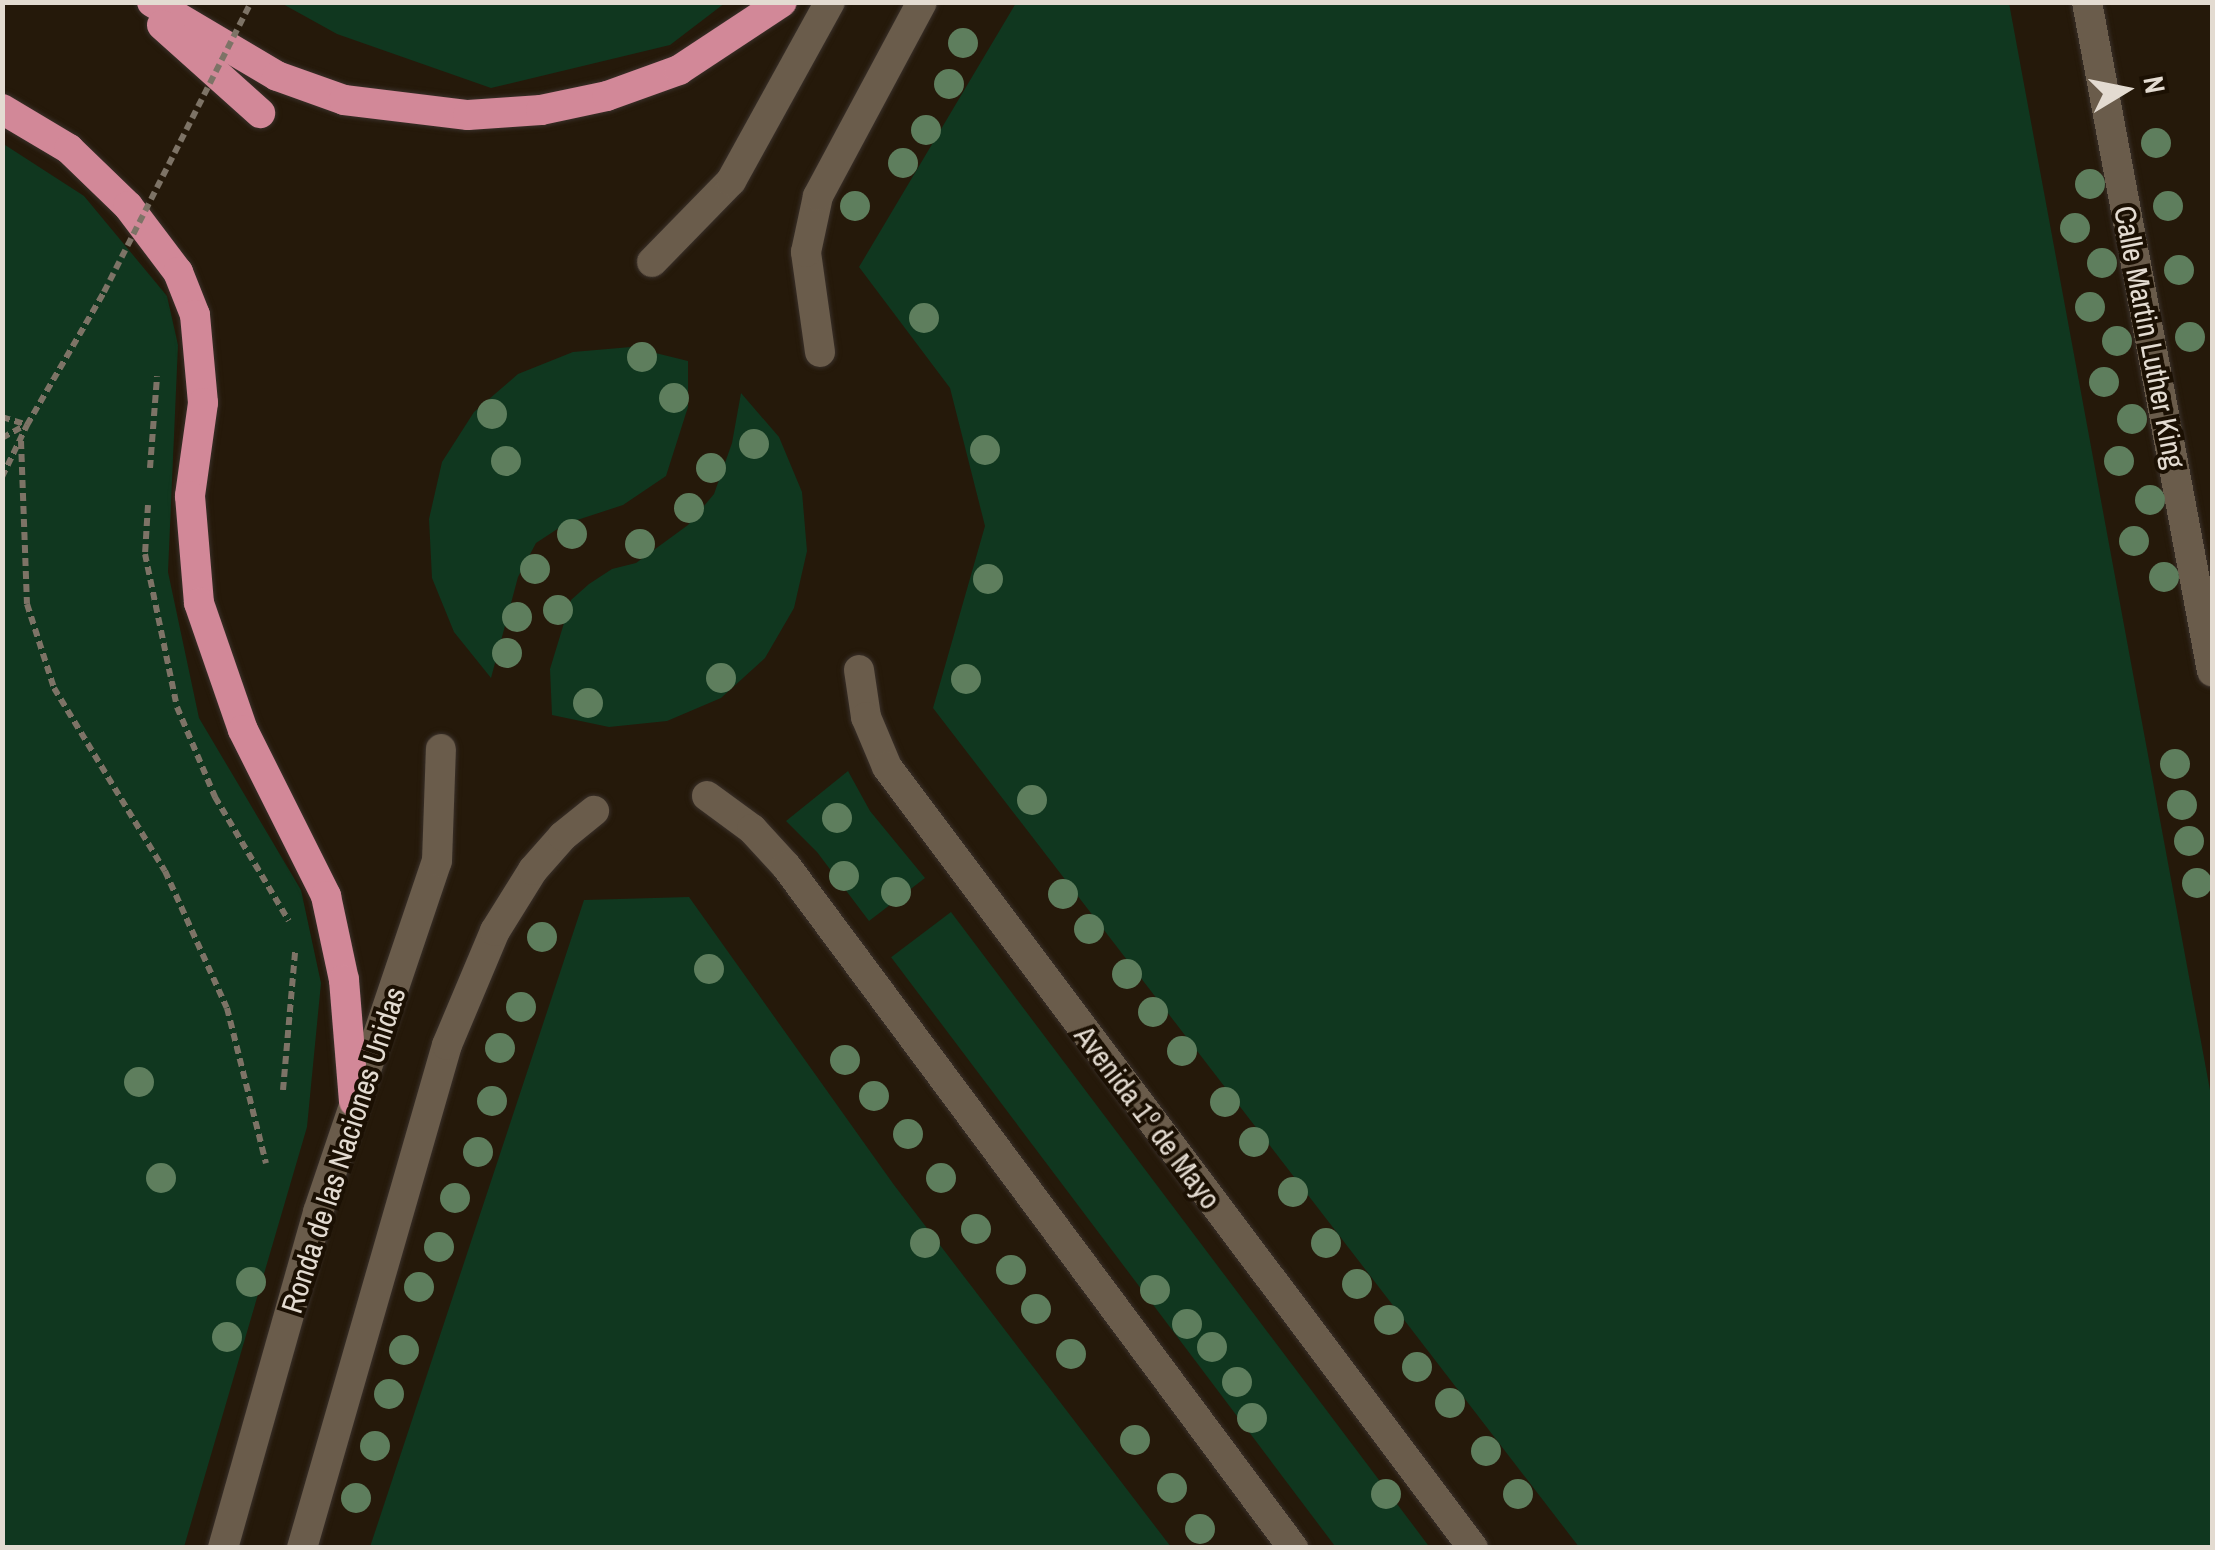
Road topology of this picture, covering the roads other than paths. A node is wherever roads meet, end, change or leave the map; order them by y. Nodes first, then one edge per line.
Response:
1 (136, 2) edge
2 (152, 2) edge
3 (782, 2) edge
4 (830, 2) edge
5 (922, 2) edge
6 (2087, 2) edge
7 (2, 108) edge
8 (260, 113) dead end
9 (652, 262) dead end
10 (820, 352) dead end
11 (859, 670) dead end
12 (2212, 671) edge
13 (441, 749) dead end
14 (707, 796) dead end
15 (594, 811) dead end
16 (354, 1102) junction
17 (223, 1548) edge
18 (302, 1548) edge
19 (1293, 1548) edge
20 (1473, 1548) edge

1 - 8 highway
2 - 3 highway
4 - 9 street
5 - 10 street
6 - 12 street, Calle Martin Luther King
7 - 16 highway
11 - 20 street, Avenida 1º de Mayo
13 - 16 street, Ronda de las Naciones Unidas
14 - 19 street
15 - 18 street
16 - 17 street, Ronda de las Naciones Unidas

